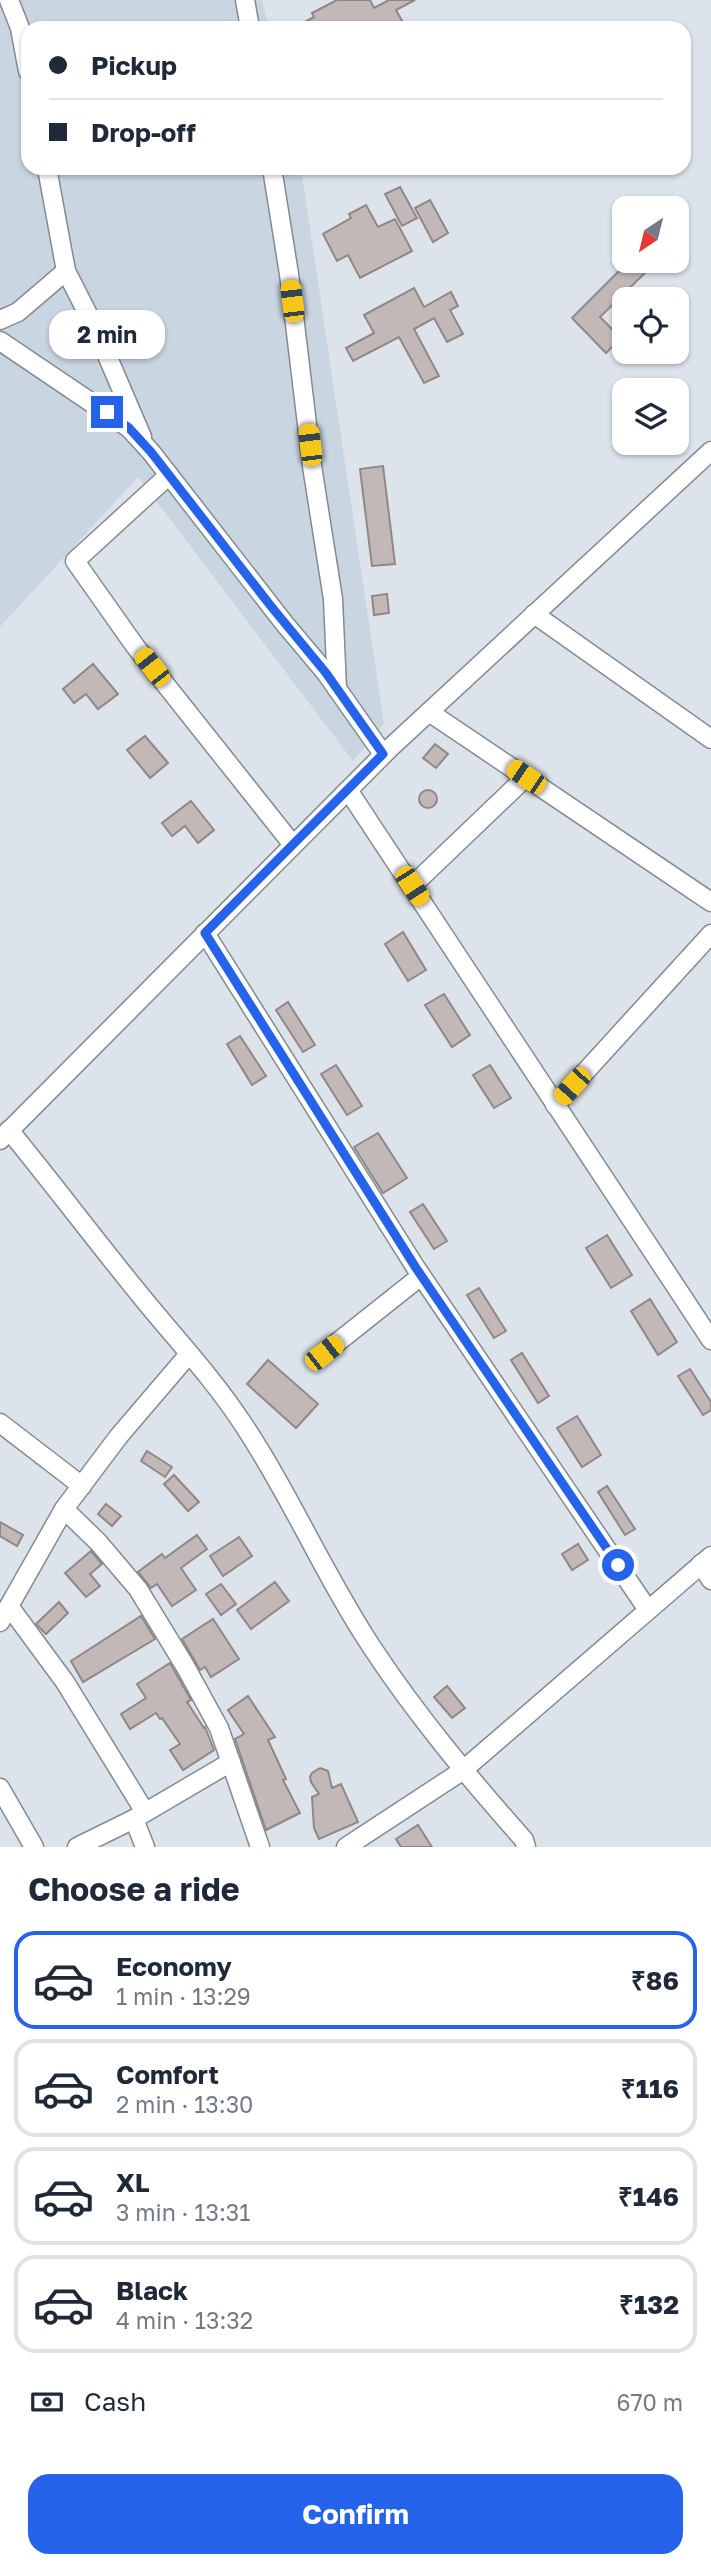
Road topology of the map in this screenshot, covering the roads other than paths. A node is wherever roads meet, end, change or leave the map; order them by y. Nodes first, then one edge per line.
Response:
1 (9, 0) edge
2 (245, 0) edge
3 (249, 21) edge
4 (21, 33) edge
5 (48, 175) edge
6 (273, 175) edge
7 (66, 271) junction
8 (0, 320) edge
9 (0, 341) edge
10 (145, 445) junction
11 (711, 451) edge
12 (169, 475) junction
13 (534, 614) junction
14 (337, 689) junction
15 (429, 712) junction
16 (711, 739) edge
17 (383, 754) junction
18 (526, 777) junction
19 (348, 790) junction
20 (293, 845) junction
21 (412, 886) junction
22 (711, 902) edge
23 (205, 933) junction
24 (711, 934) edge
25 (555, 1105) junction
26 (4, 1135) edge
27 (421, 1276) junction
28 (711, 1340) edge
29 (324, 1353) dead end
30 (189, 1354) junction
31 (0, 1423) edge
32 (82, 1486) junction
33 (64, 1509) junction
34 (706, 1560) edge
35 (711, 1580) edge
36 (648, 1609) junction
37 (4, 1614) edge
38 (230, 1762) junction
39 (462, 1771) junction
40 (0, 1788) edge
41 (140, 1816) junction
42 (34, 1847) edge
43 (77, 1847) edge
44 (145, 1847) edge
45 (260, 1847) edge
46 (346, 1847) edge
47 (526, 1847) edge

1 - 4 street
2 - 3 street
5 - 7 street
6 - 14 street
7 - 8 street
7 - 10 street
9 - 10 street
10 - 12 street
11 - 13 street
12 - 14 street
12 - 20 street
13 - 15 street
13 - 16 street
14 - 17 street
15 - 17 street
15 - 18 street
17 - 19 street
18 - 21 street
18 - 22 street
19 - 20 street
19 - 21 street
20 - 23 street
21 - 25 street
23 - 26 street
23 - 27 street
24 - 25 street
25 - 28 street
26 - 30 street
27 - 29 street
27 - 36 street
30 - 32 street
30 - 39 street
31 - 32 street
32 - 33 street
33 - 37 street
33 - 38 street
34 - 35 street
34 - 36 street
36 - 39 street
37 - 41 street
38 - 41 street
38 - 45 street
39 - 46 street
39 - 47 street
40 - 42 street
41 - 43 street
41 - 44 street

